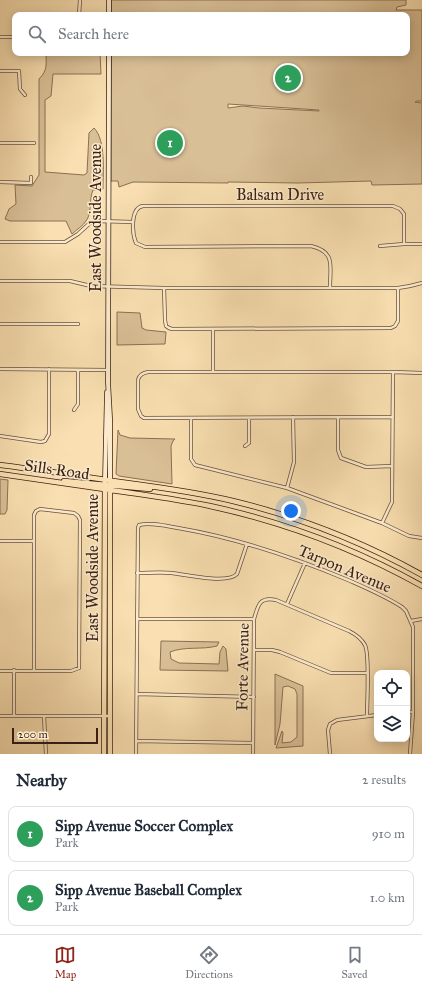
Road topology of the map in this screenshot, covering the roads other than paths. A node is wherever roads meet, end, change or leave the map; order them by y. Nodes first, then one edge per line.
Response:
1 (80, 0) edge
2 (109, 0) edge
3 (79, 12) edge
4 (109, 12) edge
5 (0, 37) edge
6 (12, 37) edge
7 (109, 56) edge
8 (0, 71) edge
9 (25, 95) dead end
10 (0, 143) edge
11 (34, 143) dead end
12 (30, 177) dead end
13 (0, 182) edge
14 (109, 222) junction
15 (133, 222) junction
16 (0, 242) edge
17 (404, 244) junction
18 (422, 244) edge
19 (380, 246) dead end
20 (0, 281) edge
21 (422, 283) edge
22 (108, 286) junction
23 (330, 287) junction
24 (164, 288) junction
25 (398, 288) junction
26 (0, 324) edge
27 (78, 324) dead end
28 (213, 330) junction
29 (0, 369) edge
30 (49, 369) junction
31 (78, 370) junction
32 (108, 370) junction
33 (213, 371) junction
34 (393, 372) junction
35 (422, 373) edge
36 (74, 410) dead end
37 (293, 417) junction
38 (338, 417) junction
39 (392, 417) junction
40 (191, 418) junction
41 (249, 418) junction
42 (0, 436) edge
43 (245, 446) dead end
44 (0, 465) edge
45 (392, 466) junction
46 (0, 474) edge
47 (108, 485) junction
48 (288, 488) junction
49 (382, 523) junction
50 (422, 538) edge
51 (0, 541) edge
52 (34, 541) junction
53 (246, 544) junction
54 (305, 563) junction
55 (138, 572) junction
56 (422, 575) edge
57 (422, 586) edge
58 (288, 604) junction
59 (137, 618) junction
60 (254, 619) junction
61 (422, 619) edge
62 (411, 621) junction
63 (254, 650) junction
64 (14, 670) junction
65 (34, 670) junction
66 (0, 671) edge
67 (367, 673) junction
68 (137, 694) junction
69 (254, 697) junction
70 (412, 712) joint
71 (374, 715) edge
72 (0, 716) edge
73 (14, 716) junction
74 (44, 716) junction
75 (107, 716) junction
76 (367, 716) junction
77 (136, 741) junction
78 (253, 743) junction
79 (46, 754) edge
80 (104, 754) edge
81 (110, 754) edge
82 (136, 754) edge
83 (254, 754) edge
84 (330, 754) edge
85 (410, 754) edge

1 - 3 street
2 - 4 main road
5 - 6 street
7 - 14 main road, East Woodside Avenue
8 - 9 street
10 - 11 street
12 - 13 street
14 - 15 street
14 - 16 street
14 - 22 main road, East Woodside Avenue
15 - 17 street, Balsam Drive
15 - 23 street
17 - 18 street
17 - 19 street
20 - 22 street
21 - 25 street
22 - 24 street
22 - 32 main road, East Woodside Avenue
23 - 24 street
23 - 25 street
24 - 28 street
25 - 28 street
26 - 27 street
28 - 33 street
29 - 30 street
30 - 31 street
30 - 42 street
31 - 32 street
31 - 36 street
32 - 47 main road, East Woodside Avenue
33 - 34 street
33 - 40 street
34 - 35 street
34 - 39 street
37 - 38 street
37 - 41 street
37 - 48 street
38 - 39 street
38 - 45 street
39 - 45 street
40 - 41 street
40 - 48 street
41 - 43 street
44 - 47 main road, Sills Road
45 - 49 street
46 - 47 main road, Sills Road
47 - 56 main road
47 - 57 main road
47 - 75 main road, East Woodside Avenue
48 - 49 street
49 - 50 street
51 - 52 street
52 - 65 street
52 - 65 street
53 - 54 street, Tarpon Avenue
53 - 55 street
53 - 55 street, Tarpon Avenue
54 - 58 street
54 - 62 street, Tarpon Avenue
55 - 59 street
58 - 60 street, Forte Avenue
58 - 67 street, Forte Avenue
59 - 60 street
59 - 68 street
60 - 63 street, Forte Avenue
61 - 62 street
62 - 70 street
63 - 67 street
63 - 69 street, Forte Avenue
64 - 65 street
64 - 66 street
64 - 73 street
67 - 76 street, Forte Avenue
68 - 69 street
68 - 77 street
69 - 78 street, Forte Avenue
70 - 85 street
71 - 76 street
72 - 73 street
73 - 74 street
74 - 75 street
74 - 79 street
75 - 80 main road, East Woodside Avenue
75 - 81 main road, East Woodside Avenue
76 - 84 street
77 - 78 street
77 - 82 street
78 - 83 street, Forte Avenue

